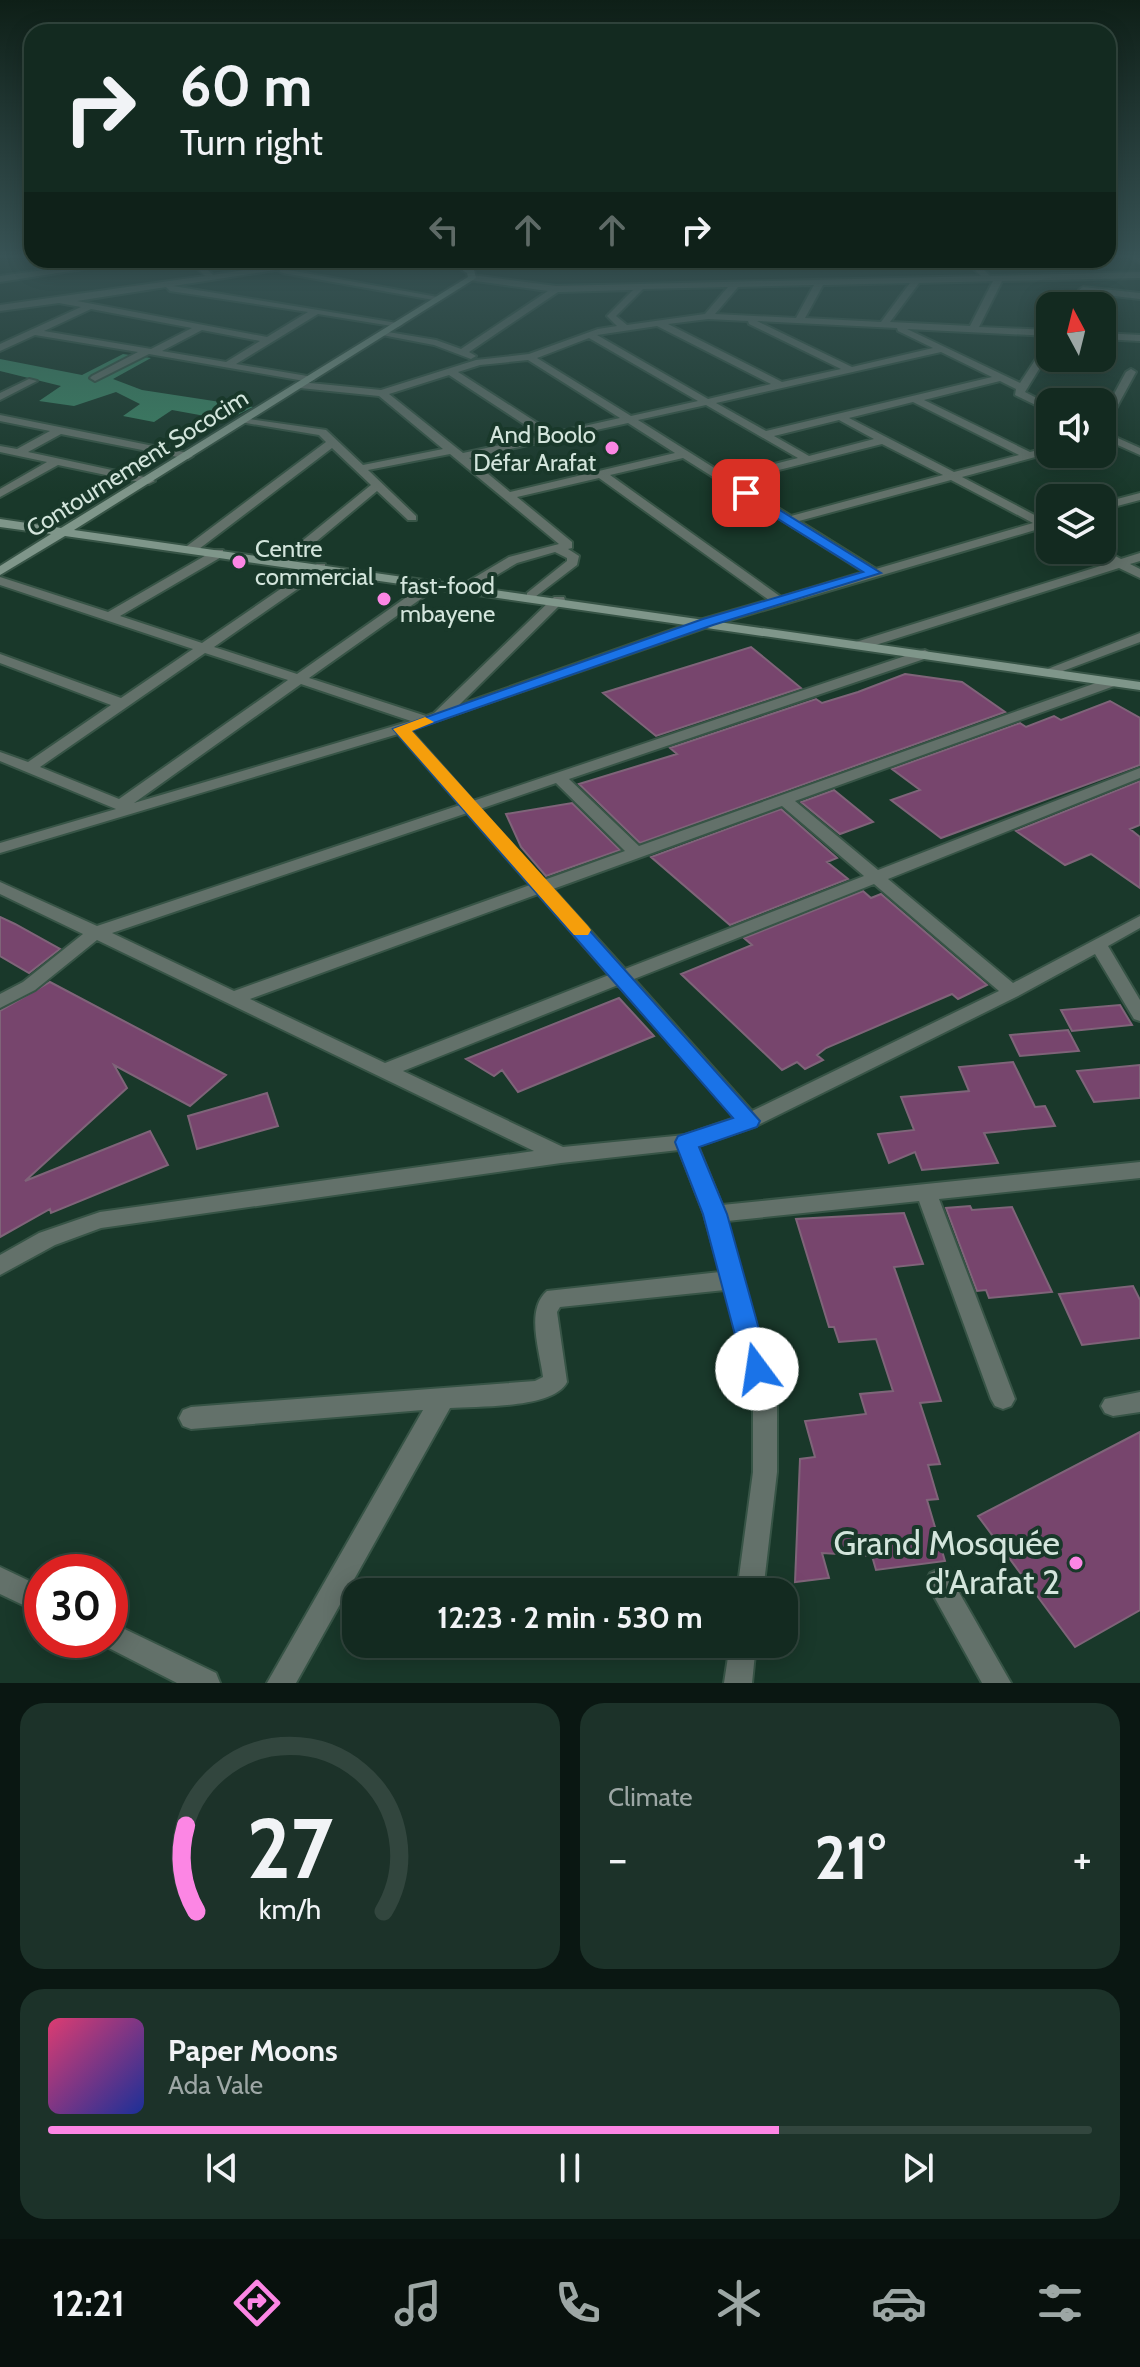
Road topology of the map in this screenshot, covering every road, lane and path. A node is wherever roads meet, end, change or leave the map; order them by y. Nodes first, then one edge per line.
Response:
1 (26, 336) edge
2 (55, 336) edge
3 (184, 336) edge
4 (246, 336) edge
5 (276, 336) edge
6 (380, 336) edge
7 (389, 336) edge
8 (487, 336) edge
9 (589, 336) edge
10 (591, 336) edge
11 (683, 336) edge
12 (781, 336) edge
13 (915, 336) edge
14 (1116, 337) edge
15 (1140, 338) edge
16 (269, 340) junction
17 (0, 348) edge
18 (943, 349) junction
19 (464, 351) junction
20 (151, 352) junction
21 (530, 357) junction
22 (479, 362) junction
23 (227, 365) junction
24 (1036, 366) edge
25 (851, 370) junction
26 (450, 371) junction
27 (1131, 372) dead end
28 (95, 378) dead end
29 (1001, 378) junction
30 (32, 381) dead end
31 (305, 382) junction
32 (782, 386) junction
33 (1022, 388) junction
34 (382, 393) junction
35 (0, 397) edge
36 (915, 399) junction
37 (709, 402) junction
38 (1036, 402) edge
39 (1116, 405) edge
40 (840, 417) junction
41 (0, 418) edge
42 (246, 420) junction
43 (629, 420) junction
44 (60, 430) junction
45 (765, 435) junction
46 (551, 437) junction
47 (884, 440) junction
48 (1116, 440) edge
49 (332, 443) junction
50 (0, 449) edge
51 (1140, 452) edge
52 (18, 453) junction
53 (456, 453) junction
54 (684, 454) junction
55 (1036, 454) edge
56 (188, 456) junction
57 (1030, 456) junction
58 (807, 459) junction
59 (57, 461) junction
60 (359, 469) junction
61 (601, 474) junction
62 (953, 476) junction
63 (724, 480) junction
64 (149, 481) junction
65 (376, 486) junction
66 (0, 494) edge
67 (508, 496) junction
68 (1140, 496) edge
69 (1116, 503) edge
70 (412, 518) dead end
71 (1036, 518) edge
72 (789, 520) junction
73 (0, 523) edge
74 (1036, 527) edge
75 (65, 532) junction
76 (556, 548) junction
77 (191, 549) junction
78 (219, 553) junction
79 (1140, 557) edge
80 (1116, 561) edge
81 (284, 562) junction
82 (1120, 563) junction
83 (321, 567) junction
84 (0, 571) edge
85 (874, 573) junction
86 (1140, 574) edge
87 (0, 581) edge
88 (435, 583) junction
89 (466, 588) junction
90 (531, 596) junction
91 (559, 600) junction
92 (779, 601) junction
93 (109, 617) junction
94 (708, 622) junction
95 (1140, 637) edge
96 (861, 645) junction
97 (203, 648) junction
98 (925, 654) junction
99 (0, 658) edge
100 (1047, 672) junction
101 (299, 679) junction
102 (1112, 682) junction
103 (1140, 686) edge
104 (120, 703) junction
105 (432, 720) junction
106 (401, 729) junction
107 (0, 756) edge
108 (30, 767) junction
109 (1140, 773) edge
110 (558, 777) junction
111 (784, 800) junction
112 (470, 806) junction
113 (126, 807) junction
114 (0, 848) edge
115 (636, 853) junction
116 (875, 877) junction
117 (0, 887) edge
118 (542, 887) junction
119 (1140, 921) edge
120 (95, 933) junction
121 (1099, 946) junction
122 (622, 977) junction
123 (1012, 992) junction
124 (233, 998) junction
125 (0, 1002) edge
126 (1140, 1015) edge
127 (384, 1071) junction
128 (749, 1121) junction
129 (686, 1142) junction
130 (561, 1155) junction
131 (1140, 1170) edge
132 (926, 1192) junction
133 (715, 1214) junction
134 (0, 1266) edge
135 (734, 1280) junction
136 (443, 1398) junction
137 (1003, 1399) dead end
138 (1140, 1402) edge
139 (1113, 1406) dead end
140 (191, 1418) dead end
141 (752, 1578) edge
142 (0, 1580) edge
143 (939, 1582) dead end
144 (24, 1592) edge
145 (128, 1644) edge
146 (741, 1658) edge
147 (206, 1683) edge
148 (281, 1683) edge
149 (738, 1683) edge
150 (997, 1683) edge

1 - 17 street
2 - 20 street
3 - 20 street
4 - 16 street
5 - 16 street
6 - 31 street, Contournement Sococim
7 - 19 street
8 - 19 street
9 - 21 street
10 - 37 street
11 - 32 street
12 - 25 street
13 - 18 street
14 - 15 street
16 - 23 street
18 - 25 street
18 - 29 street
19 - 22 street
20 - 23 street
20 - 28 street
21 - 22 street
21 - 43 street
22 - 26 street
23 - 31 street
24 - 33 street
25 - 32 street
26 - 34 street
26 - 46 street
27 - 39 street
29 - 33 street
29 - 36 street
30 - 35 street
31 - 34 street
31 - 42 street, Contournement Sococim
32 - 37 street
33 - 38 street
34 - 53 street
36 - 40 street
36 - 57 street
37 - 43 street
37 - 45 street
40 - 45 street
40 - 47 street
41 - 44 street
42 - 49 street
42 - 56 street, Contournement Sococim
43 - 46 street
43 - 54 street
44 - 52 street
44 - 56 street
45 - 58 street
46 - 53 street
47 - 58 street
47 - 62 street
48 - 51 street
49 - 60 street
49 - 77 street
50 - 52 street
52 - 59 street
53 - 60 street
53 - 67 street
54 - 61 street
54 - 63 street
55 - 57 street
56 - 64 street, Contournement Sococim
57 - 62 street
58 - 63 street
59 - 64 street
59 - 66 street
60 - 65 street
61 - 67 street
61 - 92 street
62 - 71 street
62 - 72 street
63 - 72 street
64 - 75 street, Contournement Sococim
65 - 70 street
65 - 81 street
67 - 76 street
68 - 69 street
72 - 85 street
73 - 75 street
74 - 85 street
75 - 77 street
75 - 84 street, Contournement Sococim
76 - 89 street
76 - 90 street
77 - 78 street
78 - 81 street
78 - 93 street
79 - 82 street
80 - 82 street
81 - 83 street
82 - 86 street
82 - 96 street
83 - 88 street
83 - 97 street
85 - 92 street
87 - 93 street
88 - 89 street
88 - 101 street
89 - 90 street
90 - 91 street
91 - 94 street
91 - 105 street
92 - 94 street
93 - 97 street
94 - 96 street
94 - 105 street
95 - 100 street
96 - 98 street
97 - 101 street
97 - 104 street
98 - 100 street
98 - 110 street
99 - 104 street
100 - 102 street
101 - 105 street
101 - 113 street
102 - 103 street
102 - 111 street
104 - 108 street
105 - 106 street
106 - 112 street
106 - 113 street
107 - 108 street
108 - 113 street
109 - 116 street
110 - 112 street
110 - 115 street
111 - 115 street
111 - 116 street
112 - 118 street
112 - 120 street
113 - 114 street
115 - 118 street
116 - 122 street
116 - 123 street
117 - 120 street
118 - 122 street
118 - 124 street
119 - 121 street
120 - 124 street
120 - 125 street
121 - 123 street
121 - 126 street
122 - 127 street
122 - 128 street
123 - 128 street
124 - 127 street
127 - 130 street
128 - 129 street
129 - 130 street
129 - 133 street
130 - 134 street
131 - 132 street
132 - 133 street
132 - 137 street
133 - 135 street
135 - 136 street
135 - 141 street
136 - 140 street
136 - 148 street
138 - 139 street
142 - 144 street
143 - 150 street
145 - 147 street
146 - 149 street

